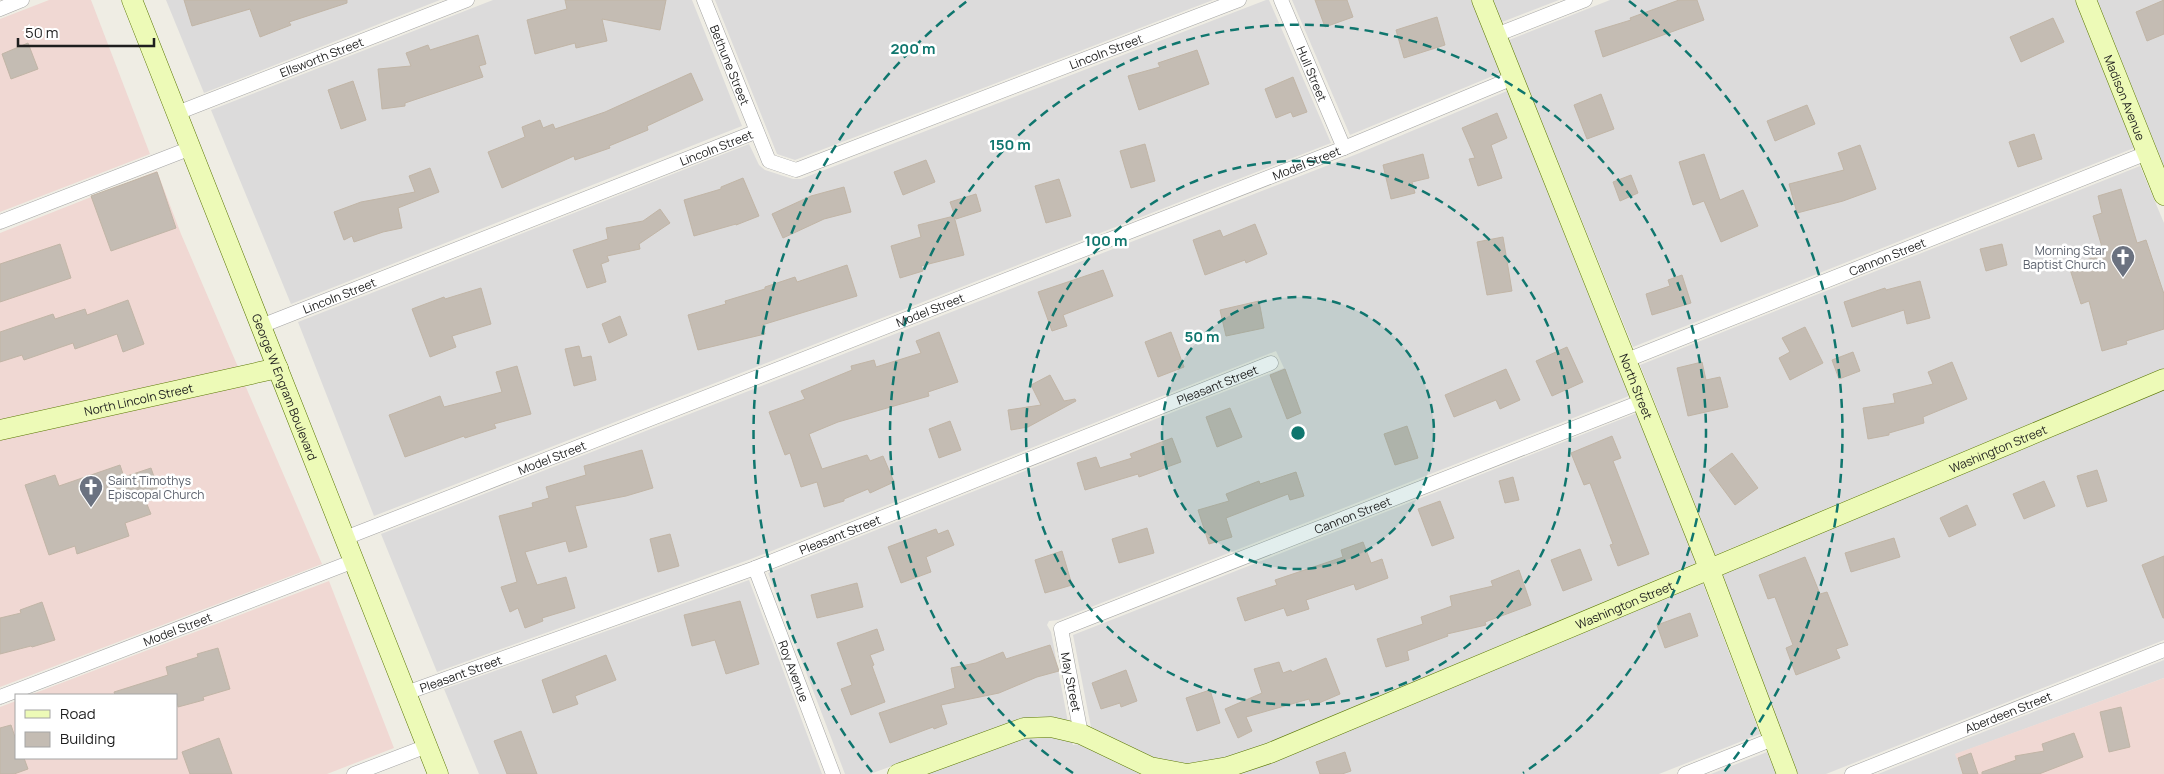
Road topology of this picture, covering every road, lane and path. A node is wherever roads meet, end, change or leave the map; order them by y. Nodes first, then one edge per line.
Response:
1 (22, 0) edge
2 (132, 0) edge
3 (466, 0) edge
4 (704, 0) edge
5 (1239, 0) edge
6 (1281, 0) edge
7 (1482, 0) edge
8 (1585, 0) edge
9 (2086, 0) edge
10 (0, 9) edge
11 (1496, 35) junction
12 (1513, 78) junction
13 (177, 114) junction
14 (755, 132) junction
15 (191, 148) junction
16 (1344, 148) junction
17 (2146, 153) junction
18 (2164, 195) edge
19 (0, 222) edge
20 (261, 326) junction
21 (1626, 360) junction
22 (1271, 363) dead end
23 (278, 368) junction
24 (2164, 379) edge
25 (1643, 401) junction
26 (0, 430) edge
27 (345, 538) junction
28 (354, 561) junction
29 (755, 568) junction
30 (1709, 568) junction
31 (1061, 629) joint
32 (2164, 650) edge
33 (406, 693) junction
34 (0, 697) edge
35 (1081, 734) junction
36 (1773, 739) junction
37 (427, 746) junction
38 (354, 774) edge
39 (438, 774) edge
40 (833, 774) edge
41 (898, 774) edge
42 (1685, 774) edge
43 (1787, 774) edge
44 (1852, 774) edge

1 - 10 street
2 - 13 street, George W Engram Boulevard
3 - 13 street, Ellsworth Street
4 - 14 street, Bethune Street
5 - 14 street, Lincoln Street
6 - 16 street, Hull Street
7 - 11 street, North Street
8 - 11 street
9 - 17 street, Madison Avenue
11 - 12 street, North Street
12 - 16 street, Model Street
12 - 21 street, North Street
13 - 15 street, George W Engram Boulevard
14 - 20 street, Lincoln Street
15 - 19 street
15 - 20 street, George W Engram Boulevard
16 - 27 street, Model Street
17 - 18 street, Madison Avenue
17 - 21 street, Cannon Street
20 - 23 street, George W Engram Boulevard
21 - 25 street, North Street
22 - 29 street, Pleasant Street
23 - 26 street, North Lincoln Street
23 - 27 street, George W Engram Boulevard
24 - 30 street, Washington Street
25 - 30 street, North Street
25 - 31 street, Cannon Street
27 - 28 street, George W Engram Boulevard
28 - 33 street, George W Engram Boulevard
28 - 34 street, Model Street
29 - 33 street, Pleasant Street
29 - 40 street, Roy Avenue
30 - 35 street, Washington Street
30 - 36 street, North Street
31 - 35 street, May Street
32 - 44 street, Aberdeen Street
33 - 37 street, George W Engram Boulevard
35 - 41 street, Washington Street
36 - 42 street
36 - 43 street, North Street
37 - 38 street
37 - 39 street, George W Engram Boulevard

